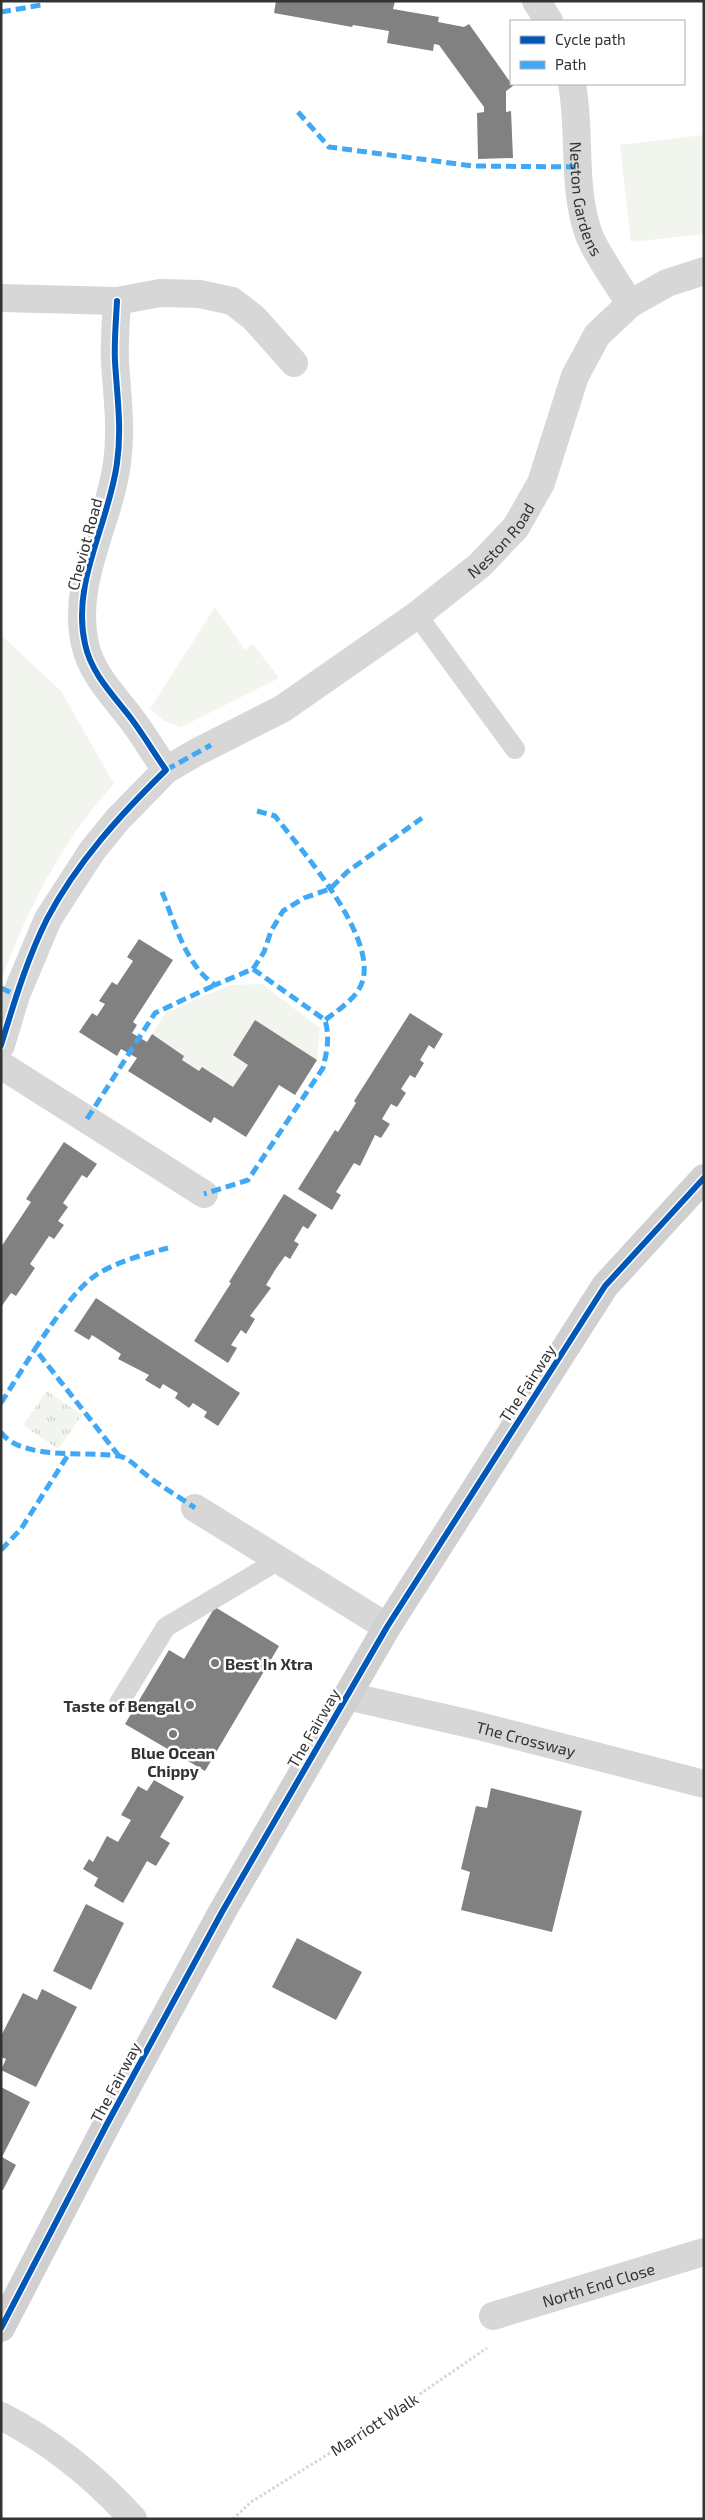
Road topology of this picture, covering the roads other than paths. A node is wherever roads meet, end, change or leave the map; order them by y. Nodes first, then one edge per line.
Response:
1 (536, 1) edge
2 (548, 20) edge
3 (572, 85) edge
4 (704, 271) edge
5 (1, 298) edge
6 (117, 301) junction
7 (630, 304) junction
8 (294, 363) dead end
9 (417, 615) junction
10 (515, 749) dead end
11 (166, 770) junction
12 (1, 1045) edge
13 (1, 1065) edge
14 (704, 1178) edge
15 (204, 1194) dead end
16 (195, 1508) dead end
17 (279, 1560) junction
18 (387, 1627) junction
19 (347, 1696) junction
20 (119, 1703) dead end
21 (704, 1784) edge
22 (704, 2252) edge
23 (493, 2316) road end
24 (1, 2328) edge
25 (1, 2416) edge
26 (134, 2519) edge

1 - 2 street
3 - 7 street, Neston Gardens
4 - 7 street, Neston Road
5 - 6 street
6 - 8 street
6 - 11 street, Cheviot Road
7 - 9 street, Neston Road
9 - 10 lane
9 - 11 street, Neston Road
11 - 12 street, Neston Road
13 - 15 street
14 - 18 street, The Fairway
16 - 17 street
17 - 18 street
17 - 20 lane
18 - 19 street, The Fairway
19 - 21 street, The Crossway
19 - 24 street, The Fairway
22 - 23 street, North End Close
25 - 26 street

